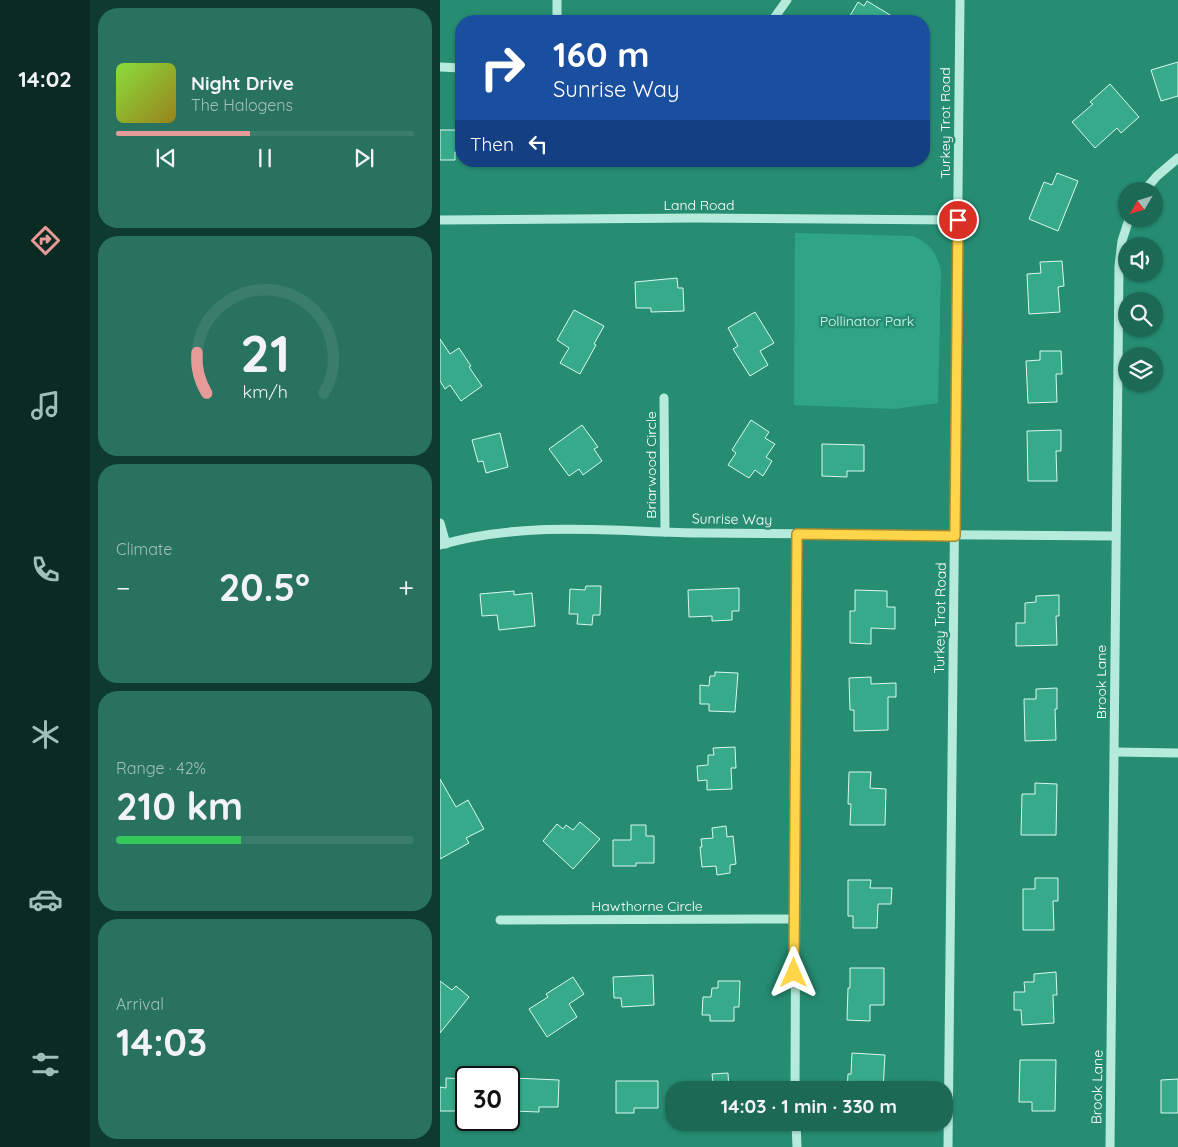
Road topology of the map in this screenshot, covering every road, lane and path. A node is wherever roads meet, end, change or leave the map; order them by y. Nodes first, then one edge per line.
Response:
1 (557, 0) edge
2 (787, 0) edge
3 (960, 0) edge
4 (557, 15) edge
5 (776, 15) edge
6 (440, 67) edge
7 (455, 68) edge
8 (1178, 158) edge
9 (1152, 182) edge
10 (440, 220) edge
11 (958, 220) junction
12 (1126, 228) edge
13 (664, 398) dead end
14 (440, 523) edge
15 (665, 532) junction
16 (797, 534) junction
17 (955, 536) junction
18 (1115, 536) junction
19 (443, 545) edge
20 (1115, 752) junction
21 (1178, 753) edge
22 (795, 919) junction
23 (500, 920) dead end
24 (795, 1081) edge
25 (796, 1131) edge
26 (796, 1147) edge
27 (948, 1147) edge
28 (1110, 1147) edge

1 - 4 street
2 - 5 street
3 - 11 street, Turkey Trot Road
6 - 7 street
8 - 9 street
10 - 11 street, Land Road
11 - 17 street, Turkey Trot Road
12 - 18 street, Brook Lane
13 - 15 street, Briarwood Circle
14 - 19 street
15 - 16 street, Sunrise Way
15 - 19 street, Sunrise Way
16 - 17 street, Sunrise Way
16 - 22 street
17 - 18 street, Sunrise Way
17 - 27 street, Turkey Trot Road
18 - 20 street, Brook Lane
20 - 21 street
20 - 28 street, Brook Lane
22 - 23 street, Hawthorne Circle
22 - 24 street
25 - 26 street

